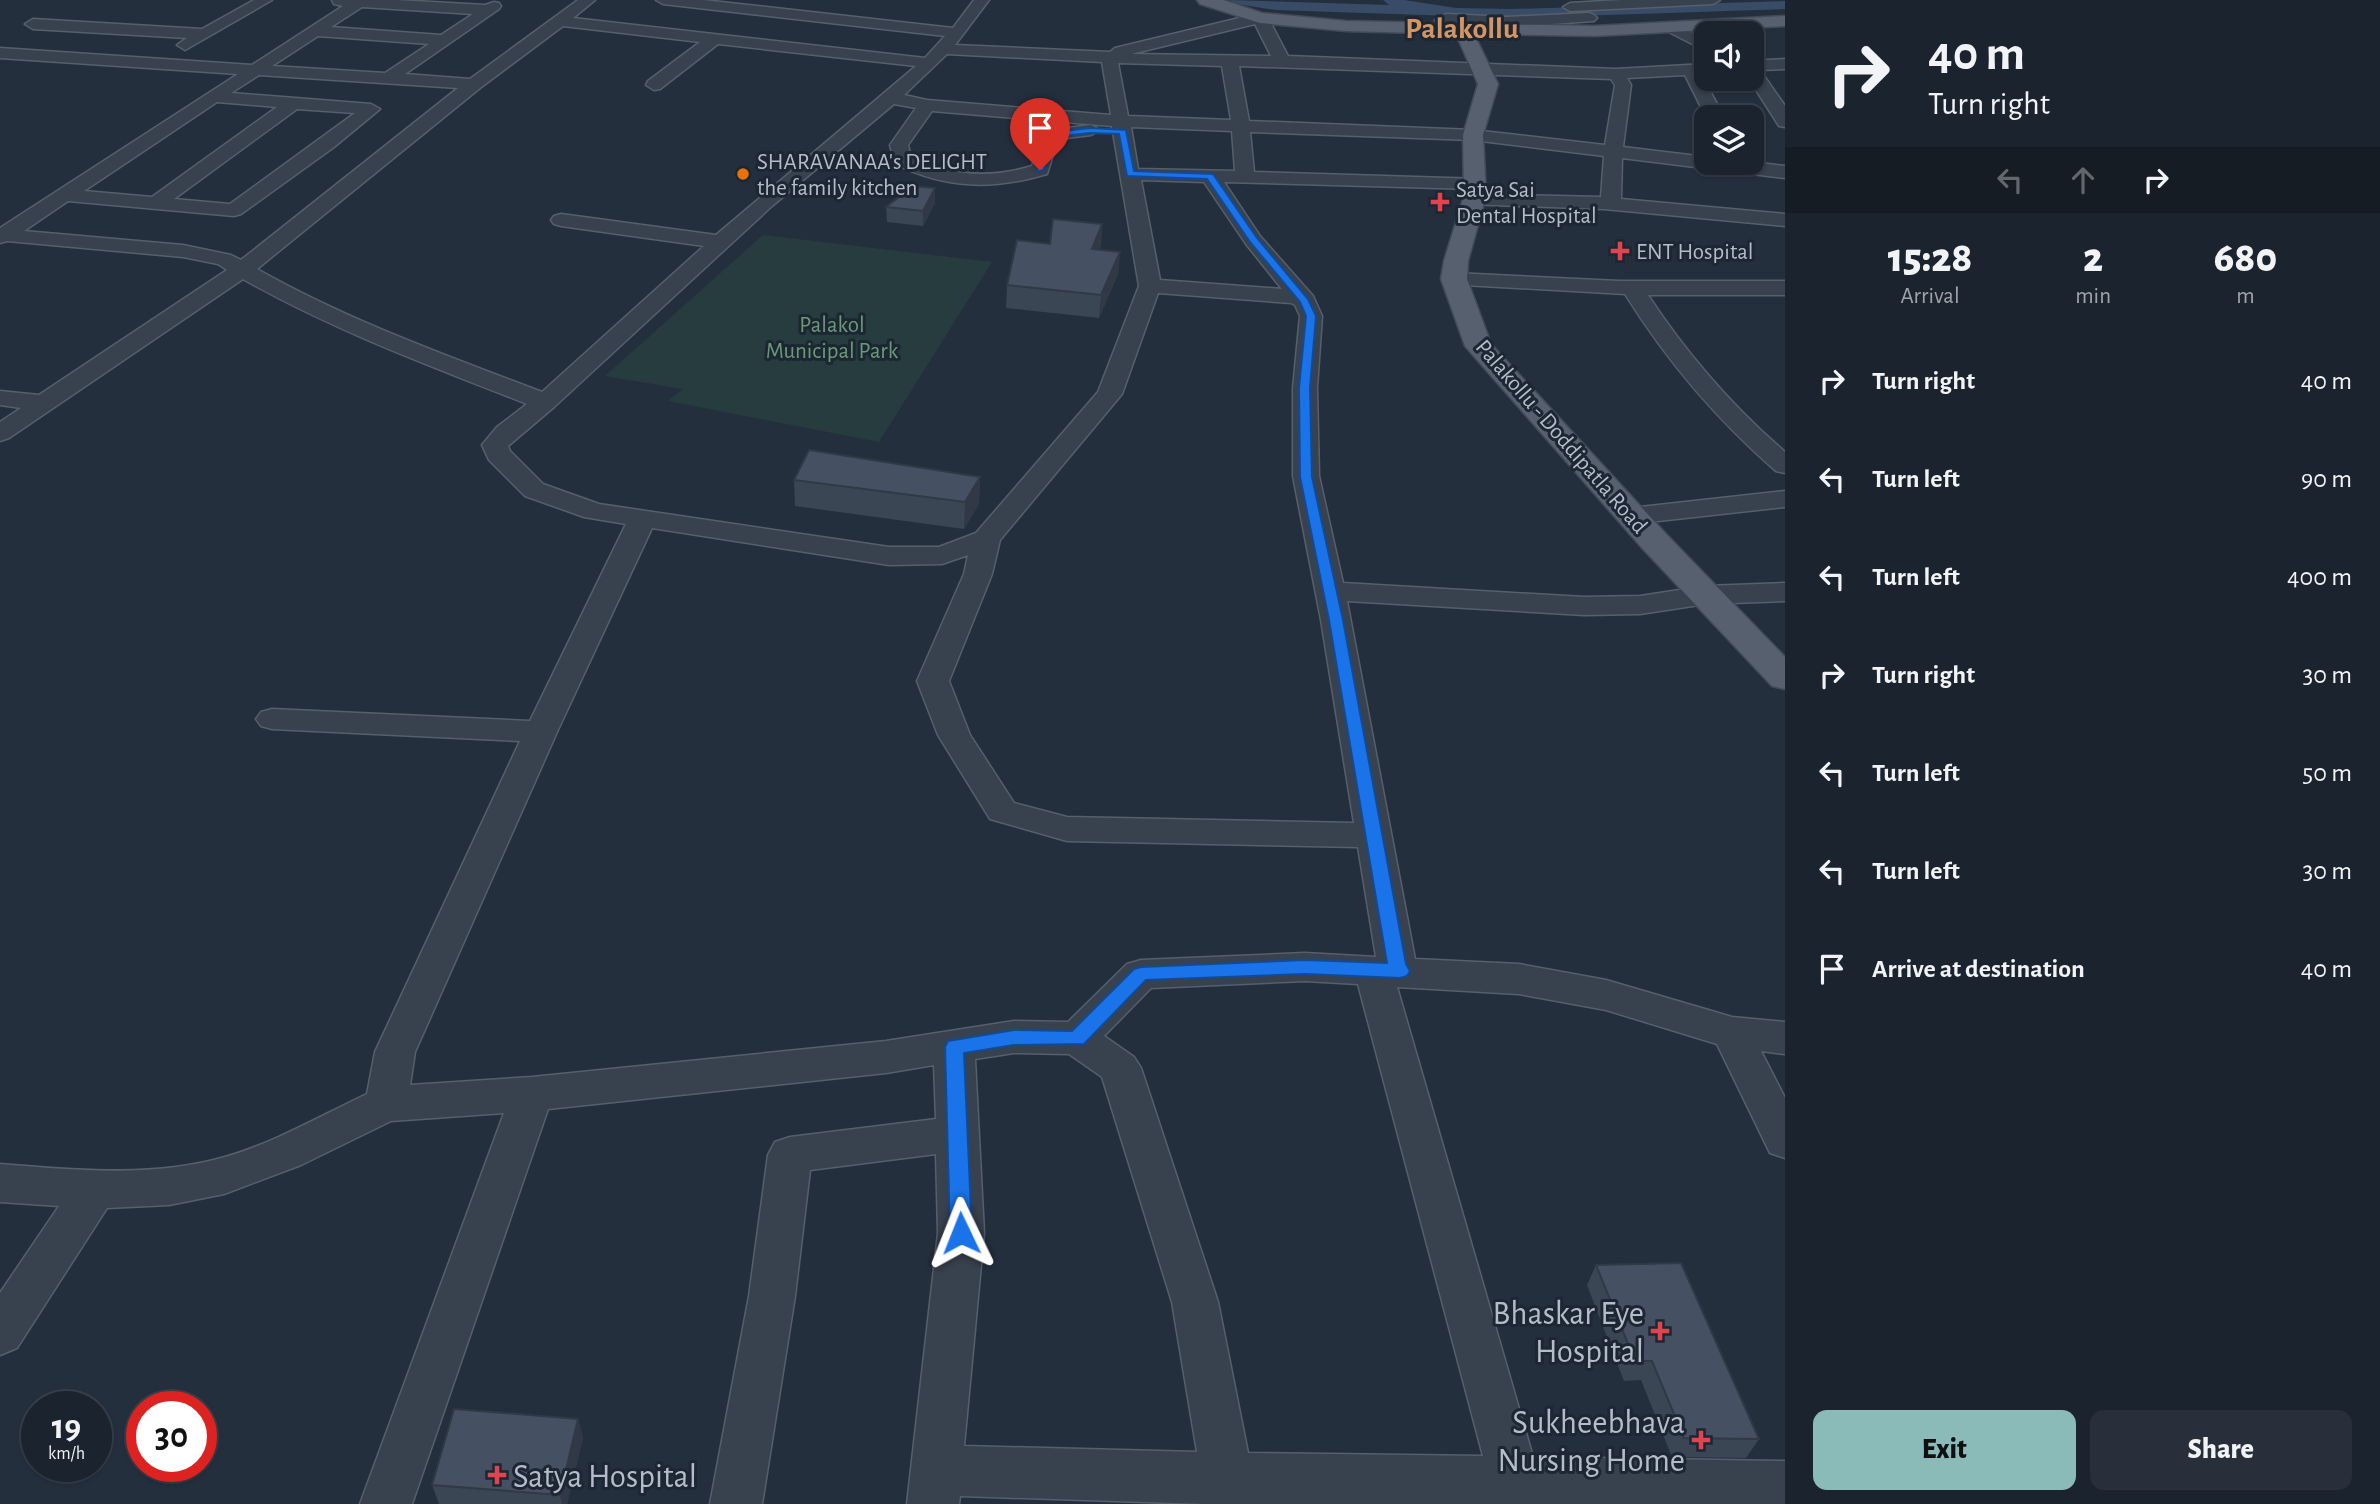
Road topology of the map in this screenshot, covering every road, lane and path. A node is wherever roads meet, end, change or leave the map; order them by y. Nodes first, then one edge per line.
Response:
1 (265, 0) edge
2 (326, 0) edge
3 (588, 0) edge
4 (663, 0) edge
5 (786, 0) edge
6 (982, 0) edge
7 (1206, 0) edge
8 (1554, 0) edge
9 (1713, 0) edge
10 (361, 1) edge
11 (495, 5) edge
12 (1570, 7) junction
13 (893, 10) dead end
14 (945, 14) dead end
15 (971, 17) junction
16 (1260, 18) junction
17 (559, 21) junction
18 (1785, 22) edge
19 (33, 24) dead end
20 (1670, 27) junction
21 (1454, 28) junction
22 (315, 31) junction
23 (958, 33) junction
24 (205, 34) junction
25 (715, 39) junction
26 (444, 40) junction
27 (1694, 40) edge
28 (795, 48) junction
29 (944, 49) junction
30 (0, 53) edge
31 (1117, 56) junction
32 (1281, 61) junction
33 (1230, 62) junction
34 (152, 63) junction
35 (777, 63) dead end
36 (929, 63) junction
37 (1785, 64) edge
38 (1764, 67) edge
39 (1482, 68) junction
40 (1694, 69) edge
41 (255, 70) junction
42 (1616, 74) junction
43 (388, 79) junction
44 (474, 84) junction
45 (654, 85) dead end
46 (1764, 86) edge
47 (214, 97) junction
48 (892, 98) junction
49 (294, 103) junction
50 (927, 105) junction
51 (1785, 122) edge
52 (1122, 126) junction
53 (1241, 126) junction
54 (1473, 135) junction
55 (1612, 152) junction
56 (207, 166) junction
57 (234, 168) dead end
58 (1694, 168) edge
59 (261, 170) dead end
60 (288, 172) junction
61 (1785, 172) edge
62 (1764, 173) edge
63 (313, 174) dead end
64 (1130, 174) junction
65 (1728, 175) edge
66 (1210, 176) junction
67 (1245, 177) junction
68 (1474, 191) junction
69 (65, 195) junction
70 (156, 203) junction
71 (1611, 204) junction
72 (1733, 215) junction
73 (561, 220) dead end
74 (1785, 220) edge
75 (2, 236) edge
76 (722, 242) junction
77 (243, 269) junction
78 (1454, 279) junction
79 (1150, 286) junction
80 (1785, 288) edge
81 (1633, 289) junction
82 (1301, 299) junction
83 (0, 398) edge
84 (545, 402) junction
85 (42, 403) junction
86 (0, 433) edge
87 (1785, 465) edge
88 (1785, 499) edge
89 (1631, 516) junction
90 (642, 520) junction
91 (986, 539) junction
92 (1330, 591) junction
93 (1785, 592) edge
94 (1706, 595) junction
95 (1785, 678) edge
96 (272, 719) dead end
97 (541, 732) junction
98 (1374, 835) junction
99 (1386, 970) junction
100 (1732, 1033) junction
101 (1077, 1038) junction
102 (1785, 1038) edge
103 (954, 1047) junction
104 (532, 1094) junction
105 (386, 1104) junction
106 (957, 1134) junction
107 (1785, 1140) edge
108 (0, 1184) edge
109 (95, 1190) junction
110 (0, 1333) edge
111 (1785, 1486) edge
112 (935, 1487) edge
113 (1230, 1491) edge
114 (1519, 1493) edge
115 (386, 1504) edge
116 (736, 1504) edge

1 - 24 street
2 - 10 street
3 - 17 street
4 - 23 street
5 - 13 street
6 - 15 street
7 - 16 main road
8 - 12 street
9 - 12 street
10 - 11 street
10 - 22 street
11 - 26 street
12 - 21 street
14 - 15 street
15 - 23 street
16 - 21 main road
16 - 31 street
16 - 32 street
17 - 25 street
17 - 44 street
18 - 20 main road
19 - 24 street
20 - 21 main road
20 - 27 street
21 - 39 main road
22 - 26 street
22 - 41 street
23 - 29 street
24 - 34 street
25 - 28 street
25 - 45 street
26 - 43 street
28 - 35 street
28 - 36 street
29 - 31 street
29 - 36 street
30 - 34 street
31 - 33 street
31 - 52 street
32 - 33 street
32 - 39 street
33 - 53 street
34 - 41 street
36 - 48 street
37 - 38 street
39 - 42 street
39 - 54 main road
40 - 42 street
41 - 43 street
41 - 47 street
42 - 55 street
43 - 44 street
44 - 77 street
46 - 51 street
47 - 49 street
47 - 69 street
48 - 50 street
48 - 76 street
49 - 56 street
49 - 60 street
50 - 52 street
50 - 52 street
52 - 53 street
52 - 64 street
53 - 54 street
53 - 67 street
54 - 55 street
54 - 68 main road
55 - 58 street
55 - 71 street
56 - 57 street
56 - 70 street
59 - 60 street
60 - 63 street
60 - 70 street
61 - 62 street
64 - 66 street
64 - 79 street
65 - 72 street
66 - 67 street
66 - 82 street
67 - 68 street
68 - 71 street
68 - 78 main road
69 - 70 street
69 - 75 street
71 - 72 street
72 - 74 street
73 - 76 street
75 - 77 street
76 - 84 street
77 - 84 street
77 - 85 street
78 - 81 street
78 - 89 main road, Palakollu - Doddipatla Road
79 - 82 street
79 - 91 street
80 - 81 street
81 - 87 street
82 - 92 street
83 - 85 street
84 - 90 street
85 - 86 street
88 - 89 street
89 - 94 main road, Palakollu - Doddipatla Road
90 - 91 street
90 - 97 street
91 - 98 street
92 - 94 street
92 - 98 street
93 - 94 street
94 - 95 main road, Palakollu - Doddipatla Road
96 - 97 street
97 - 105 street
98 - 99 street
99 - 100 street
99 - 101 street
99 - 114 street
100 - 102 street
100 - 107 street
101 - 103 street
101 - 113 street
103 - 104 street
103 - 106 street
104 - 105 street
104 - 115 street
105 - 109 street
106 - 112 street
106 - 116 street
108 - 109 street
109 - 110 street
111 - 114 street
112 - 113 street
113 - 114 street

